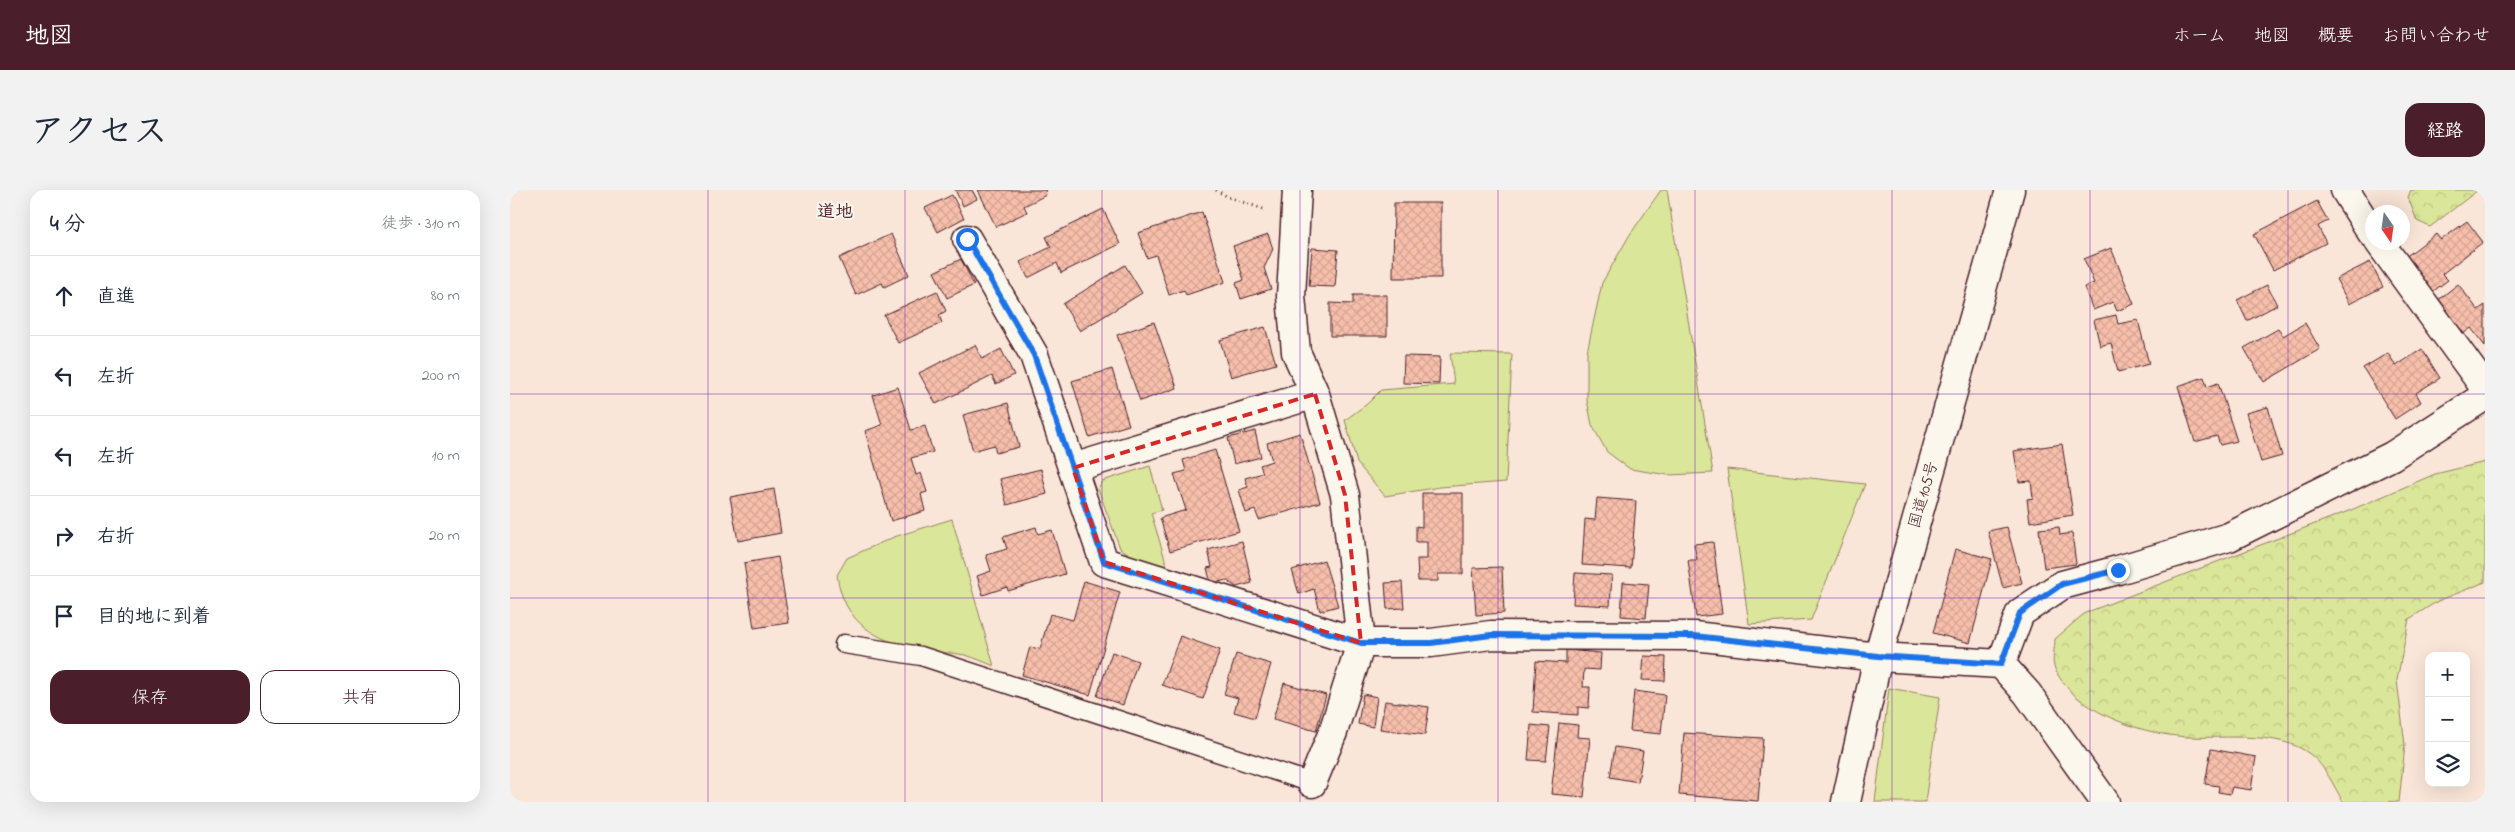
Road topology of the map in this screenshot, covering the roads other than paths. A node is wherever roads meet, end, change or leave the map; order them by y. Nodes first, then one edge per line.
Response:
1 (1298, 190) edge
2 (2010, 190) edge
3 (2346, 190) edge
4 (2365, 222) edge
5 (967, 239) dead end
6 (2385, 250) edge
7 (2485, 388) edge
8 (1315, 394) junction
9 (2485, 396) edge
10 (1073, 468) junction
11 (1361, 643) junction
12 (844, 644) dead end
13 (1878, 656) junction
14 (2001, 664) junction
15 (1312, 783) joint
16 (1846, 802) edge
17 (2105, 802) edge

1 - 8 main road
2 - 13 main road, 国道105号
3 - 4 main road
5 - 10 main road
6 - 7 main road
8 - 10 main road
8 - 11 main road
9 - 14 main road
10 - 11 main road
11 - 13 main road
11 - 15 main road
12 - 15 lane
13 - 14 main road
13 - 16 main road, 国道105号
14 - 17 main road

